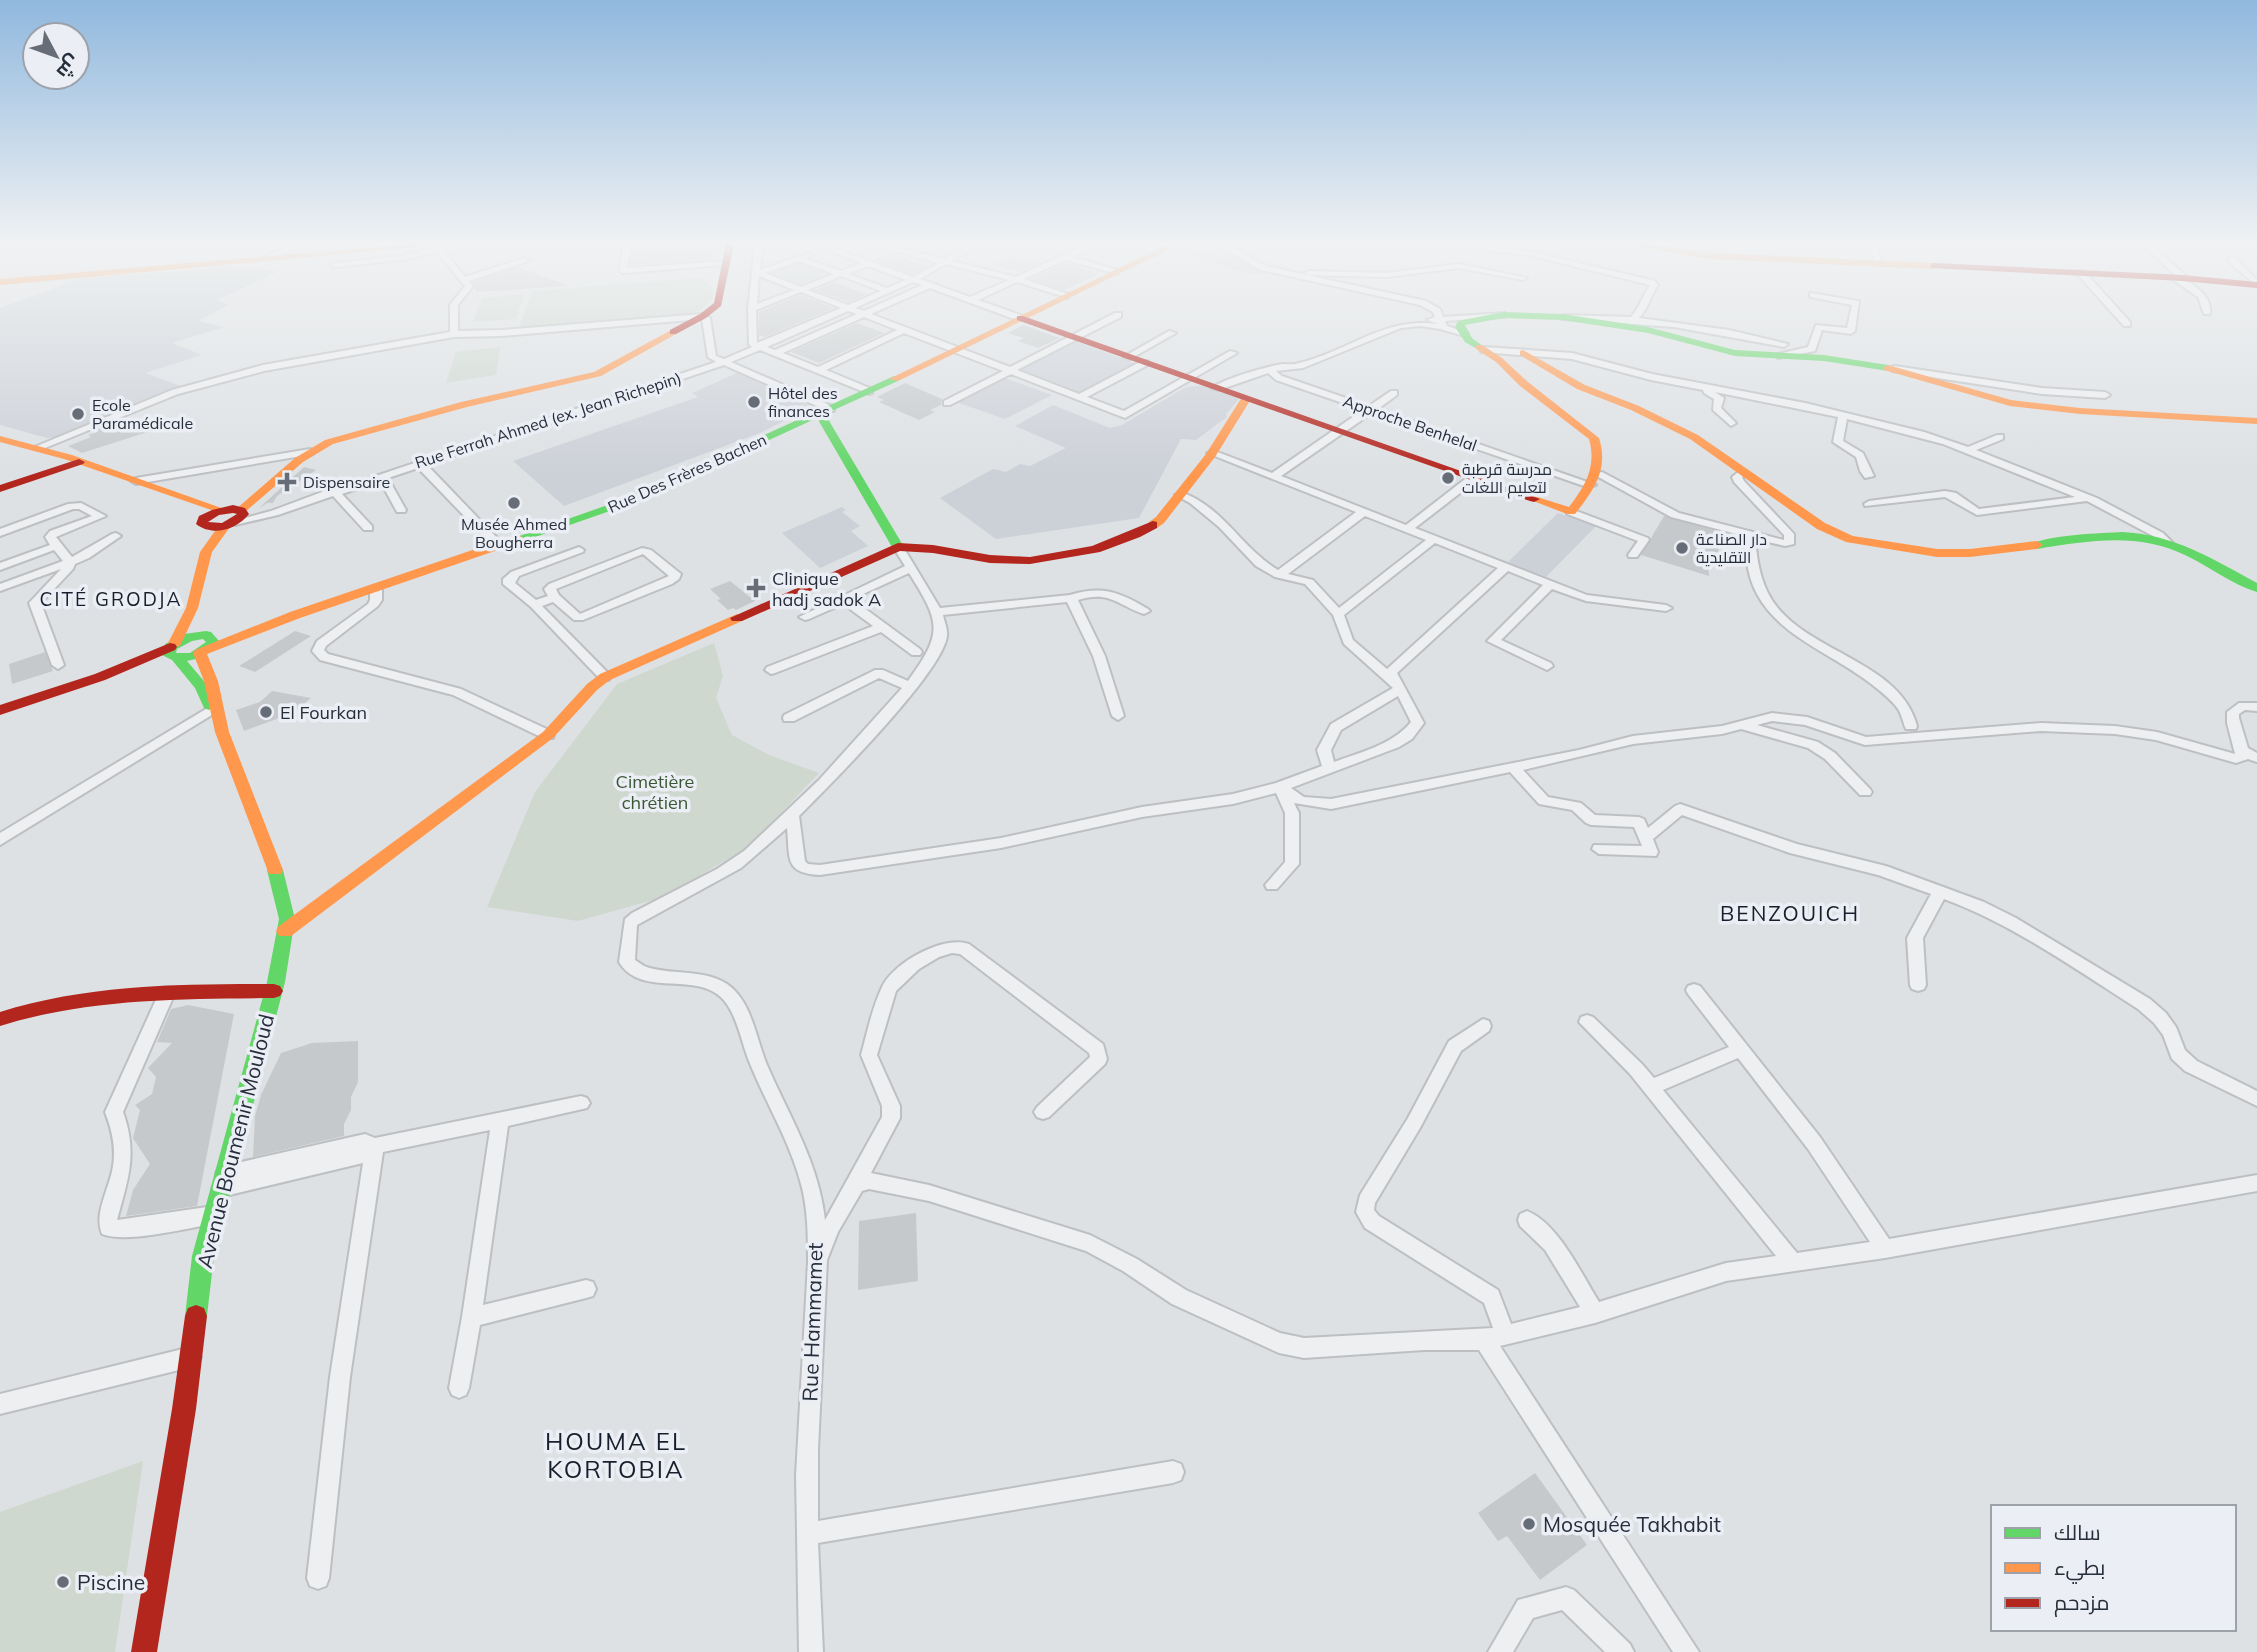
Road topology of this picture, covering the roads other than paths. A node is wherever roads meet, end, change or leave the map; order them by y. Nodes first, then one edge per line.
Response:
1 (454, 321) edge
2 (643, 321) edge
3 (694, 321) edge
4 (706, 321) edge
5 (752, 321) edge
6 (817, 321) edge
7 (845, 321) edge
8 (880, 321) edge
9 (1013, 321) edge
10 (1029, 321) edge
11 (1106, 321) edge
12 (1451, 321) edge
13 (1467, 321) edge
14 (1587, 321) edge
15 (1657, 321) edge
16 (1853, 321) edge
17 (2124, 321) edge
18 (1442, 322) junction
19 (2127, 324) dead end
20 (903, 330) junction
21 (1172, 333) dead end
22 (454, 334) junction
23 (1465, 335) junction
24 (1073, 337) junction
25 (759, 346) junction
26 (954, 348) junction
27 (1485, 350) junction
28 (1782, 350) junction
29 (775, 353) junction
30 (1233, 353) dead end
31 (1523, 353) junction
32 (1127, 356) junction
33 (722, 363) junction
34 (1145, 363) junction
35 (1885, 368) junction
36 (818, 370) junction
37 (1008, 370) junction
38 (1271, 371) junction
39 (1188, 379) junction
40 (1698, 387) junction
41 (1216, 388) junction
42 (869, 391) junction
43 (1394, 393) dead end
44 (2105, 395) dead end
45 (1080, 397) junction
46 (1246, 399) junction
47 (947, 403) dead end
48 (1370, 410) junction
49 (825, 411) junction
50 (1843, 416) junction
51 (2257, 421) edge
52 (1731, 423) dead end
53 (1337, 431) junction
54 (2000, 437) dead end
55 (0, 439) edge
56 (37, 448) junction
57 (1969, 450) junction
58 (310, 452) junction
59 (1213, 453) junction
60 (79, 462) junction
61 (419, 463) junction
62 (1742, 472) junction
63 (382, 476) junction
64 (1870, 476) dead end
65 (1273, 477) junction
66 (1473, 478) junction
67 (1595, 479) junction
68 (136, 481) junction
69 (0, 489) edge
70 (334, 491) junction
71 (1180, 495) junction
72 (2089, 498) junction
73 (183, 499) junction
74 (1869, 504) dead end
75 (401, 510) dead end
76 (1363, 512) junction
77 (1572, 512) junction
78 (230, 516) junction
79 (204, 523) junction
80 (368, 528) dead end
81 (1406, 529) junction
82 (0, 533) edge
83 (1749, 534) junction
84 (116, 536) dead end
85 (1433, 539) junction
86 (2168, 543) junction
87 (499, 546) junction
88 (56, 547) junction
89 (898, 547) junction
90 (579, 550) dead end
91 (1633, 555) dead end
92 (202, 558) junction
93 (69, 561) junction
94 (0, 567) edge
95 (1506, 567) junction
96 (910, 568) junction
97 (1279, 575) junction
98 (1549, 584) junction
99 (0, 587) edge
100 (376, 588) junction
101 (2257, 588) edge
102 (554, 597) junction
103 (1071, 598) junction
104 (844, 599) junction
105 (535, 605) junction
106 (193, 606) junction
107 (1666, 608) dead end
108 (937, 611) junction
109 (1144, 611) dead end
110 (1338, 614) junction
111 (805, 617) dead end
112 (882, 627) junction
113 (204, 643) junction
114 (174, 652) junction
115 (916, 652) dead end
116 (58, 665) dead end
117 (1547, 666) dead end
118 (771, 670) dead end
119 (605, 677) junction
120 (910, 687) junction
121 (1399, 687) junction
122 (2257, 707) edge
123 (0, 710) edge
124 (1118, 716) dead end
125 (215, 717) junction
126 (789, 718) dead end
127 (1740, 725) junction
128 (1911, 726) dead end
129 (548, 735) junction
130 (2243, 751) junction
131 (2257, 758) edge
132 (1329, 767) junction
133 (1514, 768) junction
134 (1280, 787) junction
135 (1865, 792) dead end
136 (792, 814) junction
137 (1646, 837) junction
138 (0, 840) edge
139 (1599, 849) dead end
140 (1272, 885) dead end
141 (1940, 892) junction
142 (285, 931) junction
143 (1918, 985) dead end
144 (1695, 990) dead end
145 (274, 991) junction
146 (167, 993) junction
147 (0, 1019) edge
148 (1587, 1022) dead end
149 (1483, 1026) dead end
150 (1741, 1049) junction
151 (1651, 1087) junction
152 (2257, 1098) edge
153 (580, 1103) dead end
154 (1043, 1112) dead end
155 (500, 1119) junction
156 (375, 1146) junction
157 (223, 1181) junction
158 (2257, 1183) edge
159 (856, 1185) junction
160 (214, 1214) junction
161 (1527, 1220) dead end
162 (1885, 1249) junction
163 (1793, 1262) junction
164 (816, 1263) junction
165 (586, 1289) dead end
166 (1595, 1313) junction
167 (472, 1317) junction
168 (1506, 1335) junction
169 (1484, 1340) junction
170 (191, 1357) junction
171 (459, 1388) dead end
172 (0, 1404) edge
173 (1173, 1472) dead end
174 (807, 1534) junction
175 (318, 1578) dead end
176 (144, 1652) edge
177 (811, 1652) edge
178 (1500, 1652) edge
179 (1622, 1652) edge
180 (1686, 1652) edge

1 - 22 street
2 - 22 street
3 - 58 street
4 - 33 street
5 - 25 street
6 - 25 street, Rue Ferrah Ahmed (ex. Jean Richepin)
7 - 29 street
8 - 20 street
9 - 26 street, Rue Des Frères Bachen
10 - 24 street
11 - 24 street
12 - 18 street
13 - 23 street
14 - 28 street
15 - 28 street
16 - 28 street
17 - 19 street
18 - 23 street
18 - 38 street
20 - 26 street
20 - 36 street
21 - 32 street
22 - 56 street
23 - 27 street
24 - 32 street
24 - 37 street
25 - 29 street
25 - 33 street, Rue Ferrah Ahmed (ex. Jean Richepin)
26 - 37 street
26 - 42 street, Rue Des Frères Bachen
27 - 31 street
27 - 67 street
28 - 35 street
29 - 36 street
30 - 39 street
31 - 40 street
31 - 62 street
32 - 34 street
33 - 49 street
33 - 61 street, Rue Ferrah Ahmed (ex. Jean Richepin)
34 - 39 street
34 - 45 street
35 - 44 street
35 - 51 street
36 - 42 street
37 - 45 street
37 - 47 street
38 - 41 street
38 - 48 street, Approche Benhelal
39 - 41 street
39 - 45 street
40 - 50 street
40 - 52 street
41 - 46 street
42 - 49 street, Rue Des Frères Bachen
43 - 48 street
46 - 53 street
46 - 59 street
48 - 53 street
48 - 67 street, Approche Benhelal
49 - 87 street, Rue Des Frères Bachen
49 - 89 street
50 - 57 street
50 - 64 street
53 - 65 street
53 - 66 street
54 - 57 street
55 - 56 street
56 - 60 street
57 - 72 street
58 - 68 street
58 - 78 street
59 - 65 street
59 - 71 street
60 - 68 street
60 - 69 street
61 - 63 street, Rue Ferrah Ahmed (ex. Jean Richepin)
61 - 87 street
62 - 83 street, Approche Benhelal
62 - 86 street
63 - 70 street, Rue Ferrah Ahmed (ex. Jean Richepin)
63 - 75 street
65 - 76 street
66 - 77 street
66 - 81 street
67 - 77 street
67 - 83 street, Approche Benhelal
68 - 73 street
70 - 78 street, Rue Ferrah Ahmed (ex. Jean Richepin)
70 - 80 street
71 - 89 street
71 - 97 street
72 - 74 street
72 - 86 street
73 - 78 street
73 - 79 street
76 - 81 street
76 - 97 street
77 - 91 street
78 - 79 street
78 - 92 street
79 - 92 street
81 - 85 street
82 - 88 street
83 - 128 street
84 - 93 street
85 - 95 street
85 - 110 street
86 - 101 street
87 - 100 street, Rue Des Frères Bachen
88 - 93 street
88 - 94 street
89 - 96 street
89 - 119 street
90 - 105 street
92 - 106 street
93 - 99 street
93 - 116 street
95 - 98 street
95 - 121 street
96 - 104 street
96 - 108 street
97 - 110 street
98 - 107 street
98 - 117 street
100 - 113 street, Rue Des Frères Bachen
100 - 129 street
102 - 102 street
102 - 105 street
103 - 108 street
103 - 109 street
103 - 124 street
104 - 111 street
104 - 112 street
105 - 119 street
106 - 113 street
106 - 114 street
108 - 120 street
110 - 121 street
112 - 115 street
112 - 118 street
113 - 114 street, Rue Des Frères Bachen
113 - 125 street
114 - 123 street, Rue Des Frères Bachen
114 - 125 street
119 - 129 street
120 - 126 street
120 - 136 street
121 - 132 street
121 - 132 street
122 - 130 street
125 - 138 street
125 - 142 street, Avenue Boumenir Mouloud
127 - 130 street
127 - 133 street
127 - 135 street
129 - 142 street
130 - 131 street
132 - 134 street
133 - 134 street
133 - 137 street
134 - 136 street
134 - 140 street
136 - 164 street, Rue Hammamet
137 - 139 street
137 - 141 street
141 - 143 street
141 - 152 street
142 - 145 street, Avenue Boumenir Mouloud
144 - 150 street
145 - 146 street
145 - 157 street, Avenue Boumenir Mouloud
146 - 147 street
146 - 160 street
148 - 151 street
149 - 168 street
150 - 151 street
150 - 162 street
151 - 163 street
153 - 155 street
154 - 159 street
155 - 156 street
155 - 167 street
156 - 157 street
156 - 175 street
157 - 160 street, Avenue Boumenir Mouloud
158 - 162 street
159 - 164 street
159 - 169 street
160 - 170 street, Avenue Boumenir Mouloud
161 - 166 street
162 - 163 street
163 - 166 street
164 - 174 street, Rue Hammamet
165 - 167 street
166 - 168 street
167 - 171 street
168 - 169 street
169 - 180 street
170 - 172 street
170 - 176 street, Avenue Boumenir Mouloud
173 - 174 street
174 - 177 street, Rue Hammamet
178 - 179 street

